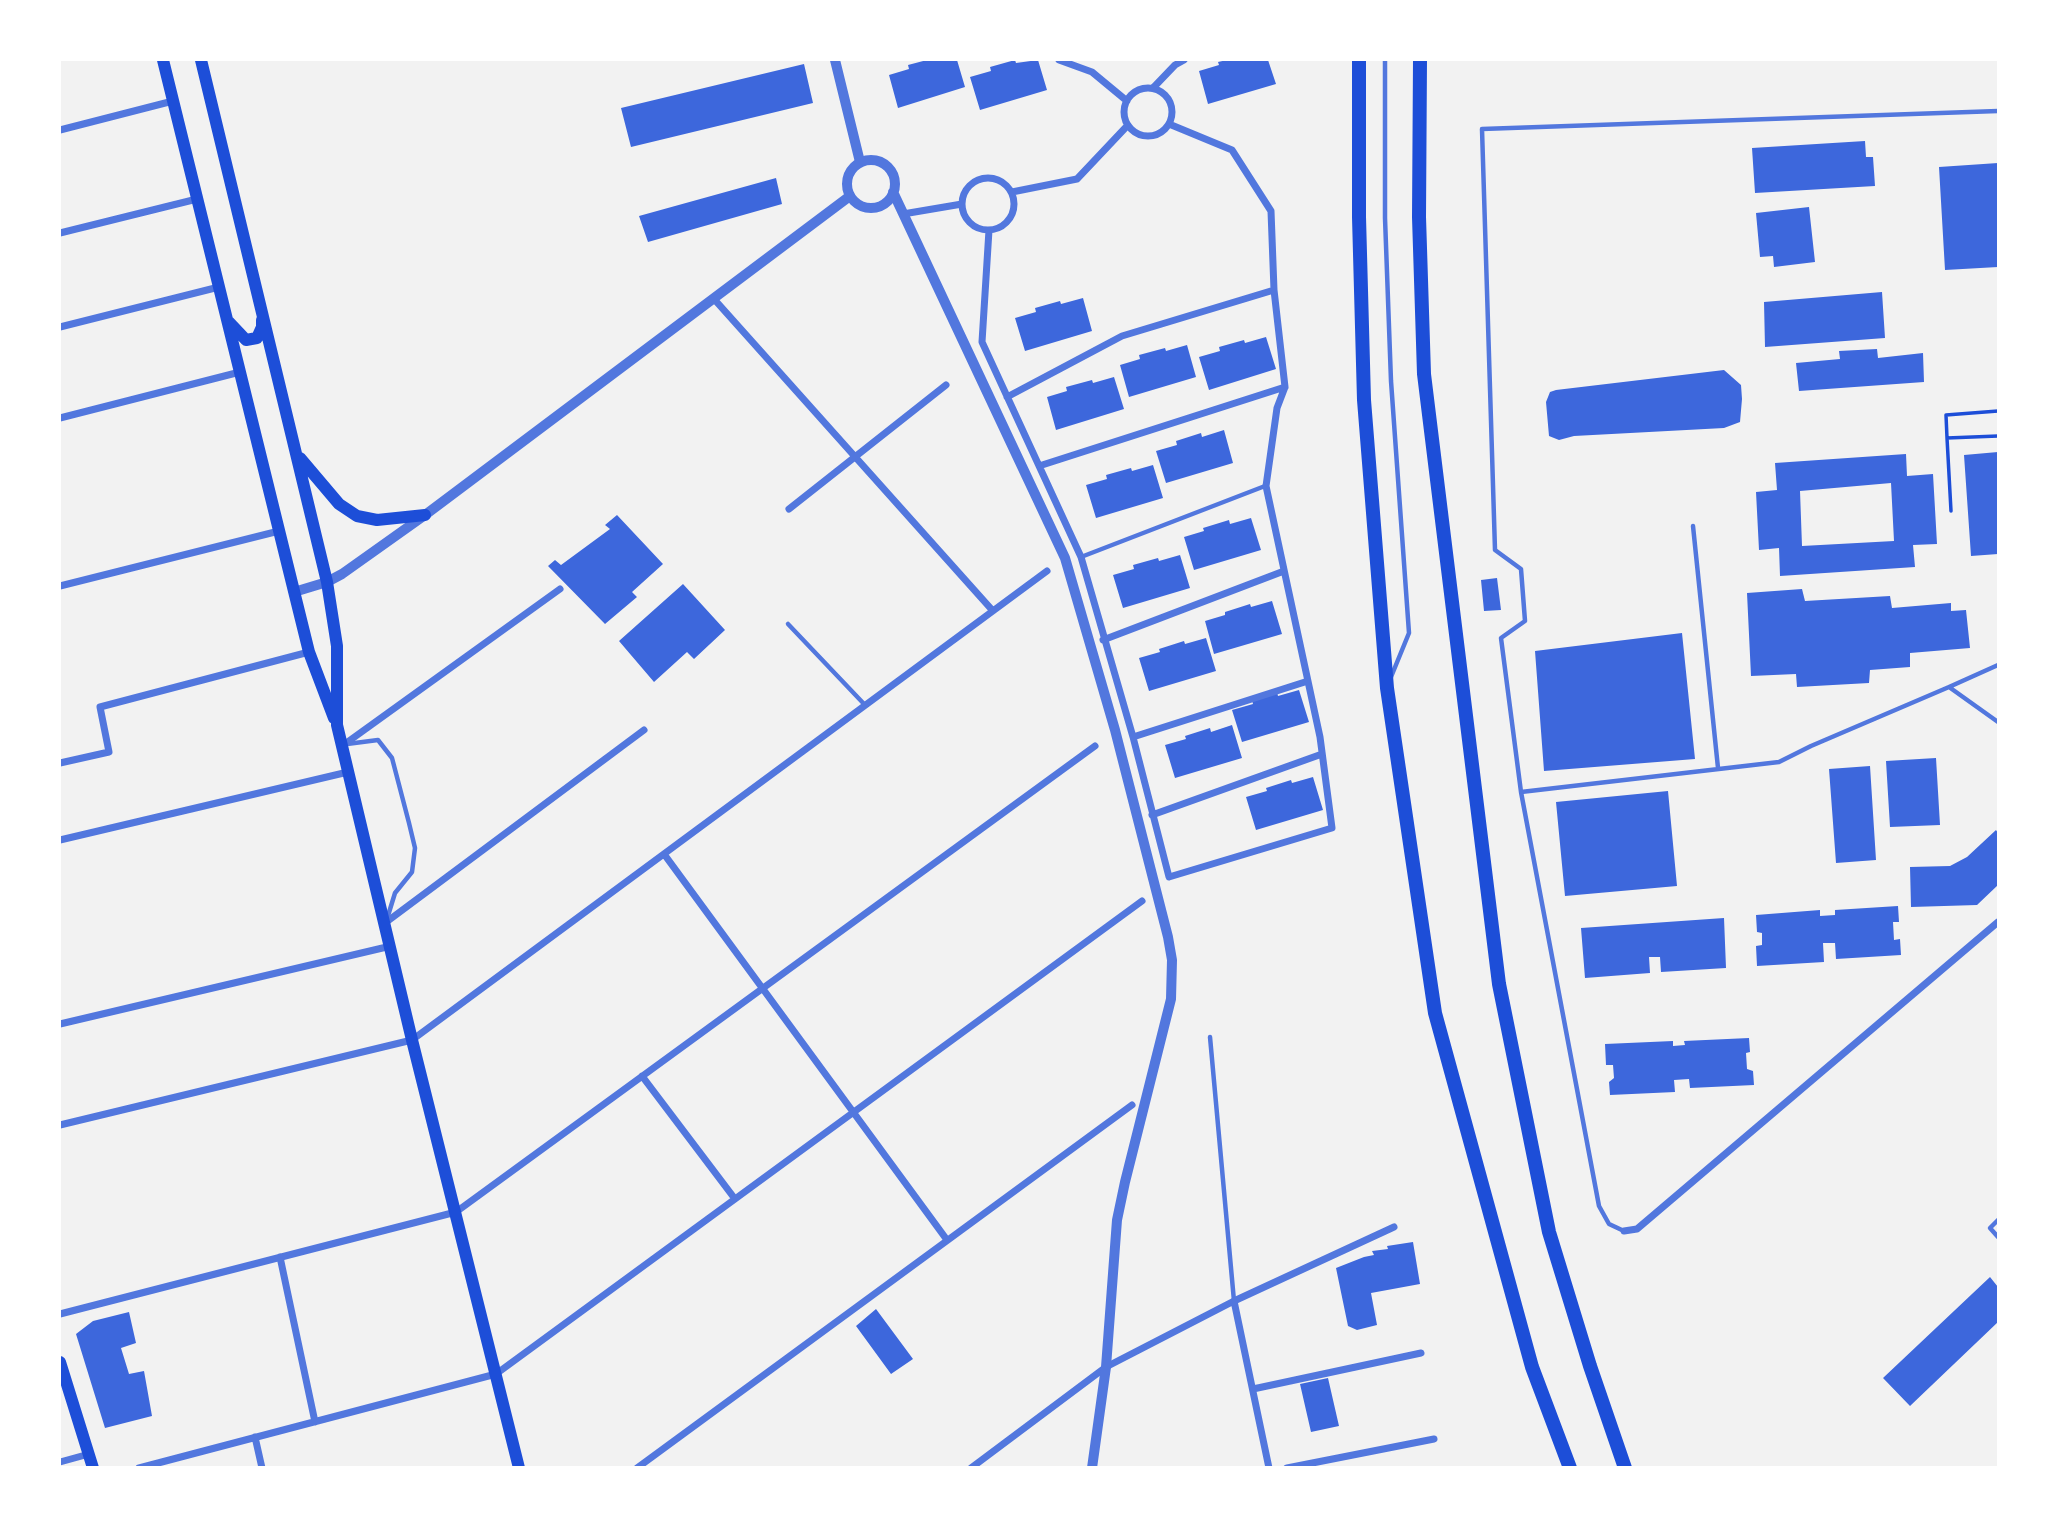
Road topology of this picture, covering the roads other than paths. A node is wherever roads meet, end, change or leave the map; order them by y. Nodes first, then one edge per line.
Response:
1 (163, 60) edge
2 (201, 60) edge
3 (835, 60) edge
4 (1059, 60) edge
5 (1184, 60) edge
6 (1359, 60) edge
7 (1385, 60) edge
8 (1420, 60) edge
9 (1153, 88) junction
10 (173, 101) junction
11 (1127, 101) junction
12 (1998, 111) edge
13 (1169, 124) junction
14 (1128, 125) junction
15 (60, 130) edge
16 (860, 162) junction
17 (893, 192) junction
18 (1012, 192) junction
19 (850, 196) junction
20 (197, 199) junction
21 (962, 204) junction
22 (903, 214) junction
23 (989, 230) junction
24 (60, 233) edge
25 (219, 287) junction
26 (1273, 290) junction
27 (714, 299) junction
28 (262, 311) junction
29 (227, 319) junction
30 (60, 327) edge
31 (240, 372) junction
32 (946, 385) dead end
33 (1285, 387) junction
34 (1007, 397) junction
35 (60, 418) edge
36 (297, 454) junction
37 (854, 455) junction
38 (1039, 466) junction
39 (1266, 486) junction
40 (789, 509) dead end
41 (425, 515) junction
42 (1693, 526) dead end
43 (279, 531) junction
44 (1081, 557) junction
45 (1047, 571) dead end
46 (1284, 571) junction
47 (327, 582) junction
48 (60, 586) edge
49 (559, 589) dead end
50 (294, 592) junction
51 (993, 611) junction
52 (788, 624) dead end
53 (1103, 640) junction
54 (309, 652) junction
55 (1998, 665) edge
56 (1308, 681) junction
57 (1949, 687) junction
58 (1387, 688) junction
59 (865, 706) junction
60 (1998, 722) edge
61 (337, 724) junction
62 (644, 730) dead end
63 (1133, 737) junction
64 (342, 746) junction
65 (1096, 746) dead end
66 (1322, 754) junction
67 (60, 763) edge
68 (1718, 768) junction
69 (348, 772) junction
70 (1521, 792) junction
71 (1152, 815) junction
72 (60, 840) edge
73 (664, 854) junction
74 (1142, 901) dead end
75 (1998, 922) edge
76 (385, 923) junction
77 (391, 946) junction
78 (763, 989) junction
79 (60, 1024) edge
80 (1210, 1037) dead end
81 (412, 1040) junction
82 (642, 1076) junction
83 (1132, 1105) dead end
84 (853, 1112) junction
85 (60, 1125) edge
86 (735, 1199) junction
87 (456, 1212) junction
88 (1998, 1220) edge
89 (1394, 1227) dead end
90 (1624, 1231) joint
91 (1998, 1237) edge
92 (947, 1240) junction
93 (280, 1257) junction
94 (1234, 1301) junction
95 (60, 1314) edge
96 (1421, 1353) dead end
97 (60, 1362) edge
98 (1106, 1367) junction
99 (496, 1374) junction
100 (1253, 1389) junction
101 (315, 1422) junction
102 (255, 1437) junction
103 (1434, 1439) dead end
104 (89, 1454) junction
105 (60, 1462) edge
106 (93, 1468) edge
107 (139, 1468) edge
108 (262, 1468) edge
109 (519, 1468) edge
110 (637, 1468) edge
111 (971, 1468) edge
112 (1092, 1468) edge
113 (1269, 1468) edge
114 (1287, 1468) edge
115 (1570, 1468) edge
116 (1625, 1468) edge

1 - 10 main road
2 - 28 main road
3 - 16 street
4 - 11 street
5 - 9 street
6 - 58 highway
7 - 58 lane
8 - 116 highway
9 - 11 street
9 - 13 street
10 - 15 street
10 - 20 main road
11 - 14 street
12 - 70 lane
13 - 14 street
13 - 26 street
14 - 18 street
16 - 17 street
16 - 19 street
17 - 19 street
17 - 22 street
18 - 21 street
18 - 23 street
19 - 27 street
20 - 24 street
20 - 25 main road
21 - 22 street
21 - 23 street
22 - 98 street
23 - 34 street
25 - 29 main road
25 - 30 street
26 - 33 street
26 - 34 street
27 - 37 street
27 - 41 street
28 - 29 main road
28 - 36 main road
29 - 31 main road
31 - 35 street
31 - 43 main road
32 - 37 street
33 - 38 street
33 - 39 street
34 - 38 street
36 - 41 main road
36 - 47 main road
37 - 40 street
37 - 51 street
38 - 44 street
39 - 44 lane
39 - 46 street
41 - 47 street
42 - 68 lane
43 - 48 street
43 - 50 main road
44 - 53 street
45 - 51 street
46 - 53 street
46 - 56 street
47 - 50 street
47 - 61 main road
49 - 64 street
50 - 54 main road
51 - 59 street
52 - 59 lane
53 - 63 street
54 - 61 main road
54 - 67 street
55 - 57 lane
56 - 63 street
56 - 66 street
57 - 60 lane
57 - 68 lane
58 - 115 highway
59 - 73 street
61 - 64 main road
62 - 76 street
63 - 71 street
64 - 69 main road
64 - 76 lane
65 - 78 street
66 - 71 street
66 - 71 street
68 - 70 lane
69 - 72 street
69 - 76 main road
70 - 90 lane
73 - 78 street
73 - 81 street
74 - 84 street
75 - 90 street
76 - 77 main road
77 - 79 street
77 - 81 main road
78 - 82 street
78 - 84 street
80 - 94 lane
81 - 85 street
81 - 87 main road
82 - 86 street
82 - 87 street
83 - 92 street
84 - 86 street
84 - 92 street
86 - 99 street
87 - 93 street
87 - 99 main road
88 - 91 lane
89 - 94 street
92 - 110 street
93 - 95 street
93 - 101 street
94 - 98 street
94 - 100 street
96 - 100 street
97 - 104 main road
98 - 111 street
98 - 112 street
99 - 101 street
99 - 109 main road
100 - 113 street
101 - 102 street
102 - 107 street
102 - 108 street
103 - 114 street
104 - 105 street
104 - 106 main road

